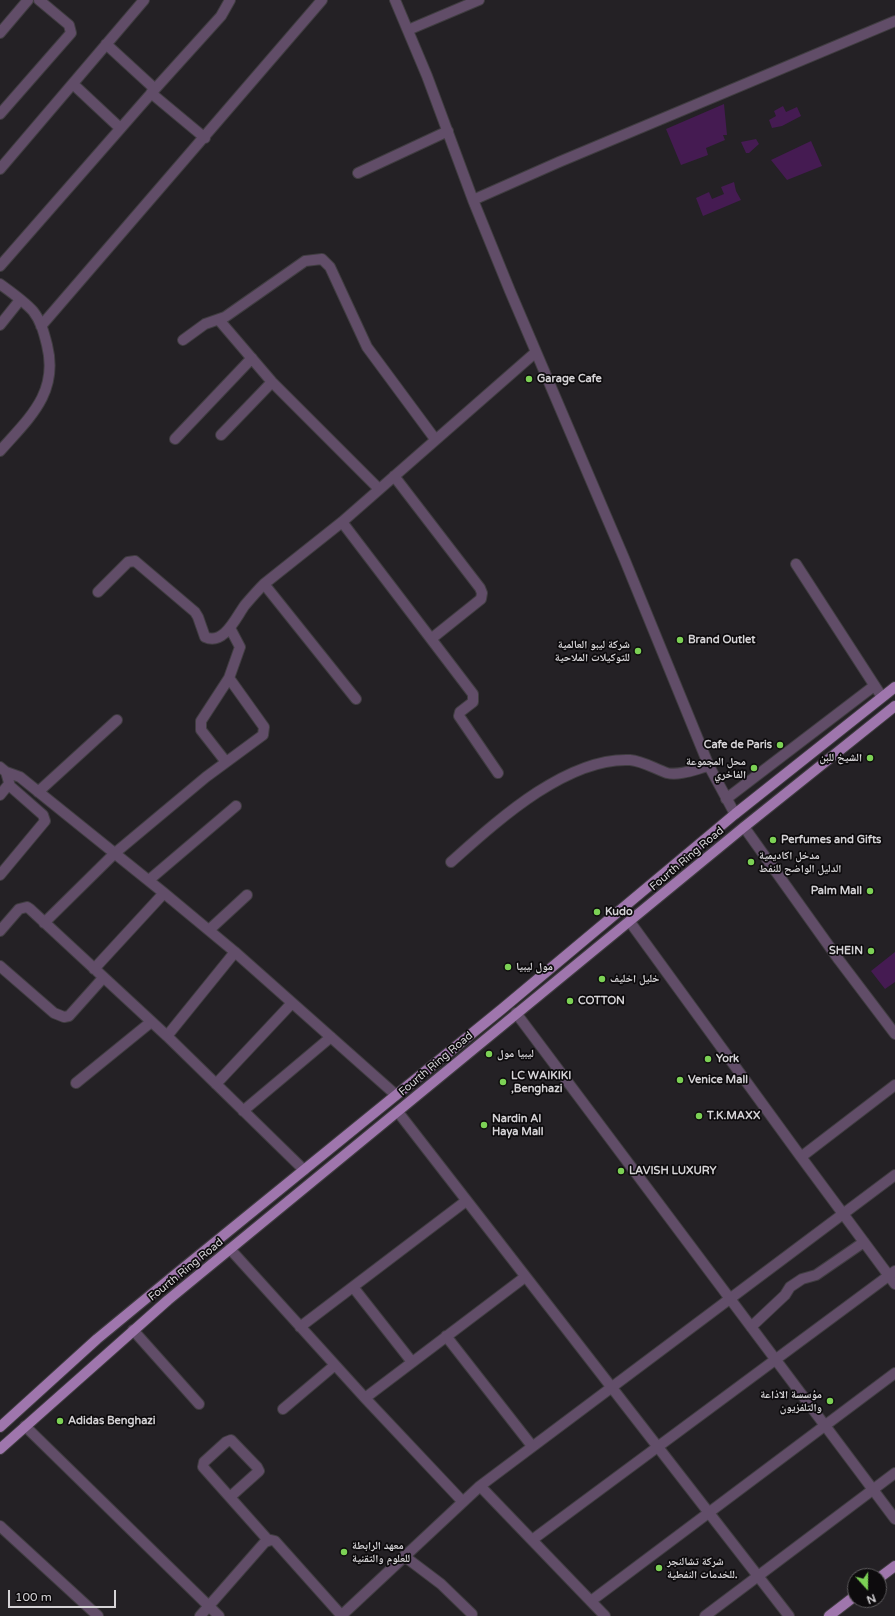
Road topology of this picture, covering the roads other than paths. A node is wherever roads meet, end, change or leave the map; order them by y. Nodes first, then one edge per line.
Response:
1 (28, 0) edge
2 (39, 0) edge
3 (144, 0) edge
4 (230, 0) edge
5 (322, 0) edge
6 (395, 0) edge
7 (479, 0) edge
8 (895, 21) edge
9 (408, 30) junction
10 (0, 33) edge
11 (106, 44) junction
12 (73, 84) junction
13 (153, 91) junction
14 (0, 114) edge
15 (120, 128) junction
16 (448, 131) junction
17 (205, 138) junction
18 (0, 169) edge
19 (358, 173) dead end
20 (473, 200) junction
21 (0, 266) edge
22 (0, 284) edge
23 (20, 300) junction
24 (219, 320) junction
25 (0, 325) edge
26 (41, 326) junction
27 (183, 340) dead end
28 (536, 352) junction
29 (252, 358) junction
30 (272, 382) junction
31 (221, 435) dead end
32 (435, 438) junction
33 (175, 439) dead end
34 (0, 451) edge
35 (394, 476) junction
36 (379, 489) junction
37 (342, 522) junction
38 (796, 564) dead end
39 (264, 584) junction
40 (98, 592) dead end
41 (230, 628) junction
42 (431, 639) junction
43 (229, 678) junction
44 (874, 686) junction
45 (895, 687) edge
46 (882, 697) junction
47 (356, 700) dead end
48 (895, 706) edge
49 (890, 712) edge
50 (117, 720) dead end
51 (226, 762) junction
52 (709, 766) junction
53 (3, 770) edge
54 (498, 773) dead end
55 (9, 784) junction
56 (38, 792) junction
57 (0, 795) edge
58 (726, 799) junction
59 (236, 806) dead end
60 (735, 814) junction
61 (744, 827) junction
62 (115, 853) junction
63 (451, 862) dead end
64 (0, 875) edge
65 (149, 880) junction
66 (164, 893) junction
67 (247, 895) dead end
68 (630, 922) junction
69 (44, 923) junction
70 (209, 930) junction
71 (0, 931) edge
72 (235, 952) junction
73 (0, 966) edge
74 (94, 969) junction
75 (103, 978) junction
76 (292, 1003) junction
77 (516, 1013) junction
78 (151, 1022) junction
79 (895, 1034) edge
80 (167, 1036) junction
81 (331, 1037) junction
82 (76, 1083) dead end
83 (216, 1084) junction
84 (895, 1085) edge
85 (396, 1095) junction
86 (243, 1110) junction
87 (398, 1112) junction
88 (350, 1132) junction
89 (360, 1143) junction
90 (801, 1157) junction
91 (304, 1170) junction
92 (895, 1174) edge
93 (466, 1202) junction
94 (843, 1213) junction
95 (864, 1242) junction
96 (230, 1250) junction
97 (524, 1277) junction
98 (893, 1277) edge
99 (353, 1287) junction
100 (728, 1298) junction
101 (300, 1327) junction
102 (751, 1327) junction
103 (133, 1330) junction
104 (446, 1336) junction
105 (775, 1359) junction
106 (412, 1362) junction
107 (335, 1365) junction
108 (895, 1373) edge
109 (610, 1387) junction
110 (365, 1398) junction
111 (199, 1404) dead end
112 (283, 1409) dead end
113 (25, 1426) junction
114 (825, 1426) junction
115 (0, 1427) edge
116 (532, 1446) junction
117 (658, 1448) junction
118 (0, 1449) edge
119 (895, 1474) edge
120 (480, 1486) junction
121 (873, 1490) junction
122 (230, 1497) junction
123 (463, 1502) junction
124 (709, 1512) junction
125 (895, 1519) edge
126 (0, 1526) edge
127 (268, 1540) junction
128 (532, 1540) junction
129 (404, 1556) junction
130 (759, 1576) junction
131 (591, 1601) junction
132 (847, 1602) edge
133 (209, 1606) junction
134 (472, 1614) dead end
135 (98, 1616) edge
136 (200, 1616) edge
137 (219, 1616) edge
138 (342, 1616) edge
139 (605, 1616) edge
140 (705, 1616) edge
141 (789, 1616) edge
142 (829, 1616) edge

1 - 10 street
2 - 14 street
3 - 11 street
4 - 13 street
5 - 17 street
6 - 9 street
7 - 9 street
8 - 20 street
9 - 16 street
11 - 12 street
11 - 13 street
12 - 15 street
12 - 18 street
13 - 15 street
13 - 17 street
15 - 21 street
16 - 19 street
16 - 20 street
17 - 26 street
20 - 28 street
22 - 23 street
23 - 25 street
23 - 26 street
24 - 27 street
24 - 29 street
24 - 32 street
26 - 34 street
28 - 32 street
28 - 52 street
29 - 30 street
29 - 33 street
30 - 31 street
30 - 36 street
32 - 35 street
35 - 36 street
35 - 42 street
36 - 37 street
37 - 39 street
37 - 42 street
38 - 44 street
39 - 41 street
39 - 47 street
40 - 41 street
41 - 43 street
42 - 54 street
43 - 51 street
43 - 51 street
44 - 46 street
44 - 58 street
45 - 46 main road, Fourth Ring Road
46 - 60 main road, Fourth Ring Road
48 - 49 main road, Fourth Ring Road
49 - 61 main road, Fourth Ring Road
50 - 56 street
51 - 62 street
52 - 58 street
52 - 63 street
53 - 55 street
53 - 56 street
55 - 57 street
55 - 64 street
56 - 62 street
58 - 60 street
59 - 65 street
60 - 85 main road, Fourth Ring Road
61 - 68 main road, Fourth Ring Road
61 - 79 street
62 - 65 street
62 - 69 street
65 - 66 street
66 - 70 street
66 - 74 street
67 - 70 street
68 - 77 main road, Fourth Ring Road
68 - 90 street
69 - 71 street
69 - 74 street
70 - 72 street
72 - 76 street
72 - 80 street
73 - 75 street
74 - 75 street
75 - 78 street
76 - 81 street
76 - 83 street
77 - 87 main road, Fourth Ring Road
77 - 100 street
78 - 80 street
78 - 82 street
80 - 83 street
81 - 85 street
81 - 86 street
83 - 86 street
84 - 90 street
85 - 88 main road, Fourth Ring Road
86 - 91 street
87 - 89 main road, Fourth Ring Road
87 - 93 street
88 - 89 main road
88 - 91 main road, Fourth Ring Road
89 - 96 main road, Fourth Ring Road
90 - 94 street
91 - 115 main road, Fourth Ring Road
92 - 94 street
93 - 97 street
93 - 99 street
94 - 95 street
94 - 100 street
95 - 98 street
95 - 102 street
96 - 101 street
96 - 103 main road, Fourth Ring Road
97 - 104 street
97 - 109 street
98 - 105 street
99 - 101 street
99 - 106 street
100 - 102 street
100 - 109 street
101 - 107 street
102 - 105 street
103 - 111 street
103 - 113 main road, Fourth Ring Road
104 - 106 street
104 - 116 street
105 - 114 street
105 - 117 street
106 - 110 street
107 - 110 street
107 - 112 street
108 - 114 street
109 - 116 street
109 - 117 street
110 - 123 street
113 - 118 main road, Fourth Ring Road
113 - 133 street
114 - 121 street
114 - 124 street
116 - 120 street
117 - 124 street
117 - 128 street
119 - 121 street
120 - 123 street
120 - 128 street
121 - 125 street
121 - 130 street
122 - 122 street
122 - 127 street
123 - 129 street
124 - 130 street
124 - 131 street
126 - 135 street
127 - 133 street
127 - 138 street
128 - 131 street
129 - 134 street
129 - 138 street
130 - 140 street
130 - 141 street
131 - 139 street
132 - 142 main road
133 - 136 street
133 - 137 street

